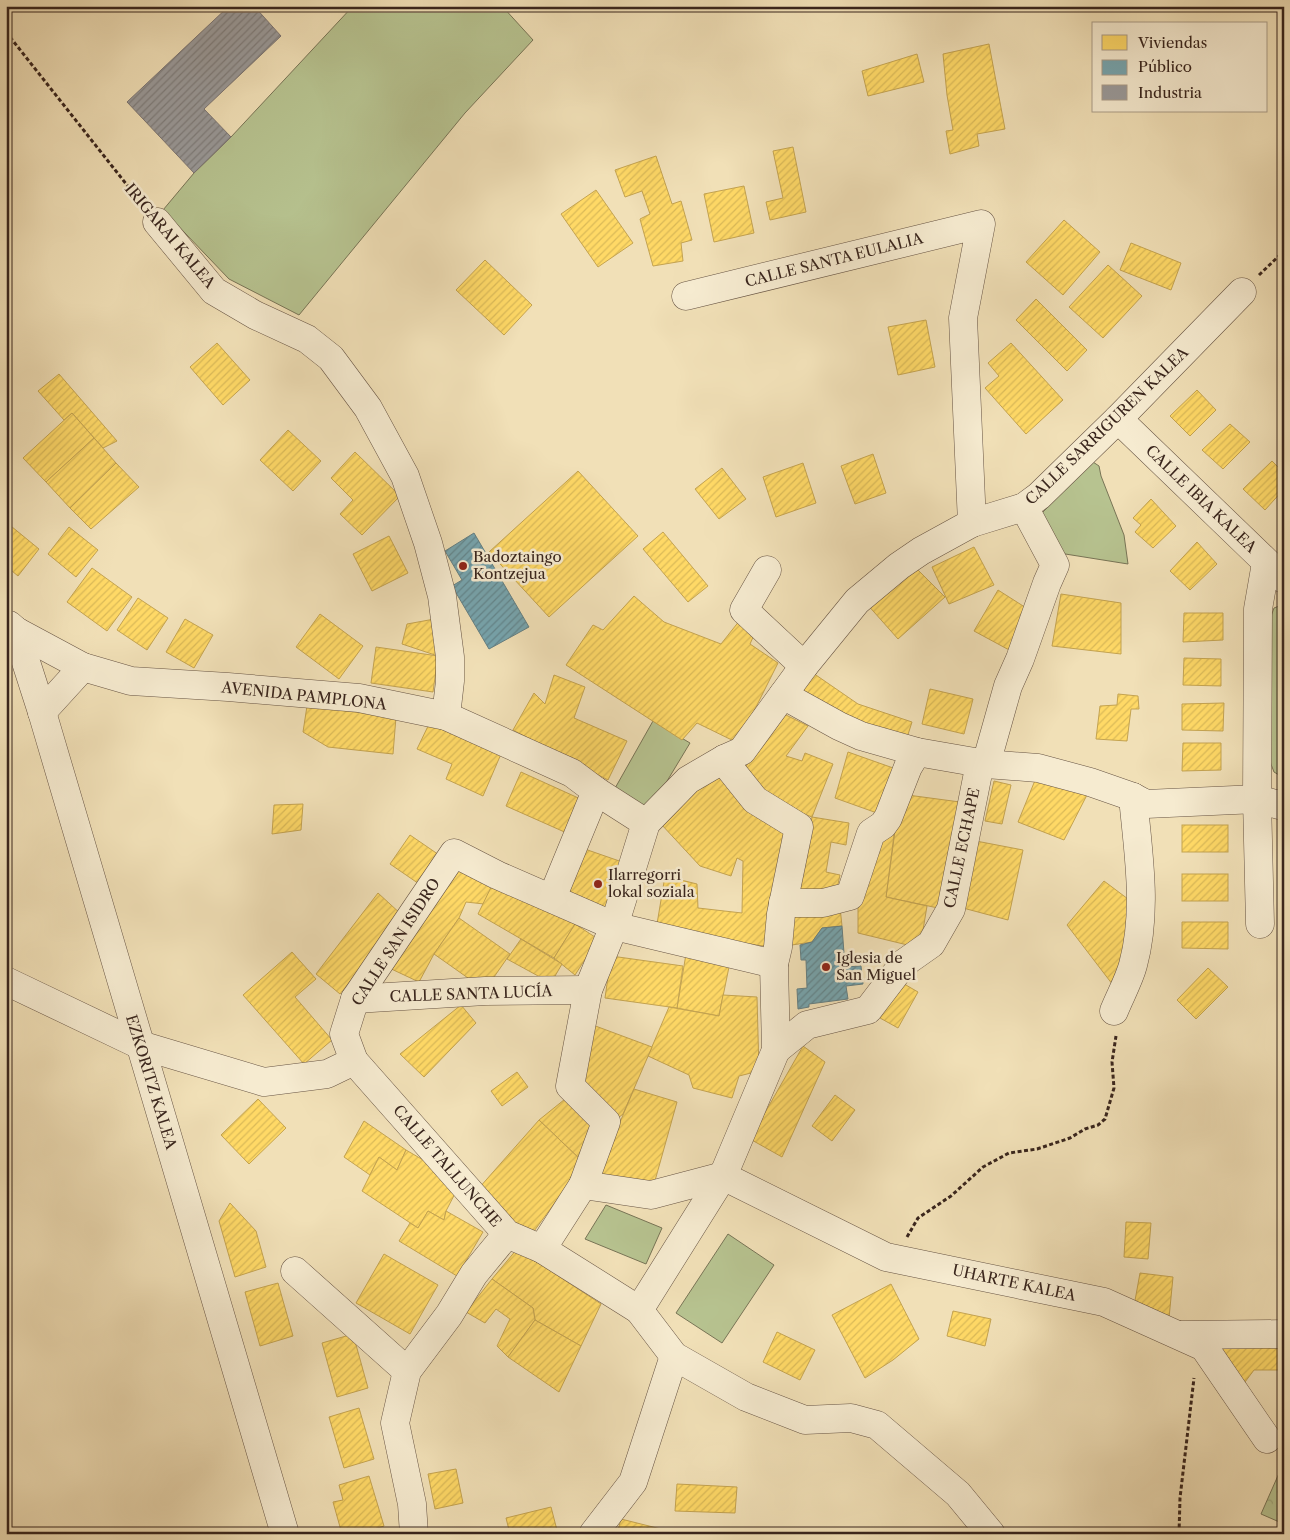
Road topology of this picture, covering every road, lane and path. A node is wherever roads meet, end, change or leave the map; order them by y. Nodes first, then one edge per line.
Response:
1 (6, 32) edge
2 (157, 222) joint
3 (1284, 251) edge
4 (1242, 292) joint
5 (686, 296) dead end
6 (1118, 418) junction
7 (1024, 508) junction
8 (972, 523) junction
9 (767, 570) dead end
10 (1275, 571) edge
11 (11, 627) edge
12 (804, 666) junction
13 (83, 667) junction
14 (783, 695) junction
15 (42, 712) junction
16 (446, 716) junction
17 (917, 752) junction
18 (724, 759) junction
19 (983, 764) junction
20 (596, 791) junction
21 (1134, 797) junction
22 (1270, 801) edge
23 (646, 823) junction
24 (552, 898) junction
25 (783, 903) junction
26 (1260, 924) dead end
27 (614, 926) junction
28 (774, 964) junction
29 (6, 981) edge
30 (588, 990) junction
31 (355, 999) junction
32 (1114, 1011) joint
33 (344, 1034) joint
34 (140, 1045) junction
35 (776, 1050) junction
36 (354, 1061) junction
37 (723, 1176) junction
38 (583, 1185) junction
39 (507, 1234) junction
40 (542, 1249) junction
41 (900, 1260) junction
42 (295, 1272) dead end
43 (639, 1310) junction
44 (1284, 1334) edge
45 (1178, 1335) junction
46 (1204, 1347) junction
47 (674, 1356) junction
48 (407, 1371) junction
49 (1267, 1439) dead end
50 (412, 1504) junction
51 (284, 1534) edge
52 (414, 1534) edge
53 (422, 1534) edge
54 (593, 1534) edge
55 (991, 1534) edge
56 (1179, 1534) edge

1 - 2 path, IRIGARAI KALEA
2 - 16 street, IRIGARAI KALEA
3 - 4 path
4 - 6 street, CALLE SARRIGUREN KALEA
5 - 8 street, CALLE SANTA EULALIA
6 - 7 street, CALLE SARRIGUREN KALEA
6 - 10 street, CALLE IBIA KALEA
7 - 8 street, CALLE SARRIGUREN KALEA
7 - 19 street, CALLE ECHAPE
8 - 12 street, CALLE SARRIGUREN KALEA
9 - 12 street
10 - 22 street
11 - 13 street, AVENIDA PAMPLONA
11 - 15 street, EZKORITZ KALEA
12 - 14 street, CALLE SARRIGUREN KALEA
13 - 15 street
13 - 16 street, AVENIDA PAMPLONA
14 - 17 street
14 - 18 street, CALLE SARRIGUREN KALEA
15 - 34 street, EZKORITZ KALEA
16 - 20 street, AVENIDA PAMPLONA
17 - 19 street
17 - 25 street
18 - 23 street
18 - 25 street
19 - 21 street
19 - 35 street, CALLE ECHAPE
20 - 23 street, AVENIDA PAMPLONA
20 - 24 street
21 - 22 street
21 - 32 street
22 - 26 street
23 - 27 street
24 - 27 street
24 - 31 street, CALLE SAN ISIDRO
25 - 28 street
27 - 28 street
27 - 30 street
28 - 35 street
29 - 34 street
30 - 31 street, CALLE SANTA LUCÍA
30 - 38 street
31 - 33 street, CALLE SAN ISIDRO
32 - 41 path
33 - 36 street, CALLE TALLUNCHE
34 - 36 street
34 - 51 street, EZKORITZ KALEA
35 - 37 street
36 - 39 street, CALLE TALLUNCHE
37 - 38 street
37 - 41 street, UHARTE KALEA
37 - 43 street
38 - 40 street
39 - 40 street
39 - 48 street, CALLE TALLUNCHE
40 - 43 street
41 - 45 street, UHARTE KALEA
42 - 48 street
43 - 47 street
44 - 45 street
45 - 46 street, UHARTE KALEA
46 - 49 street
46 - 56 path
47 - 54 street
47 - 55 street
48 - 50 street, CALLE TALLUNCHE
50 - 52 street, CALLE TALLUNCHE
50 - 53 street, CALLE TALLUNCHE

